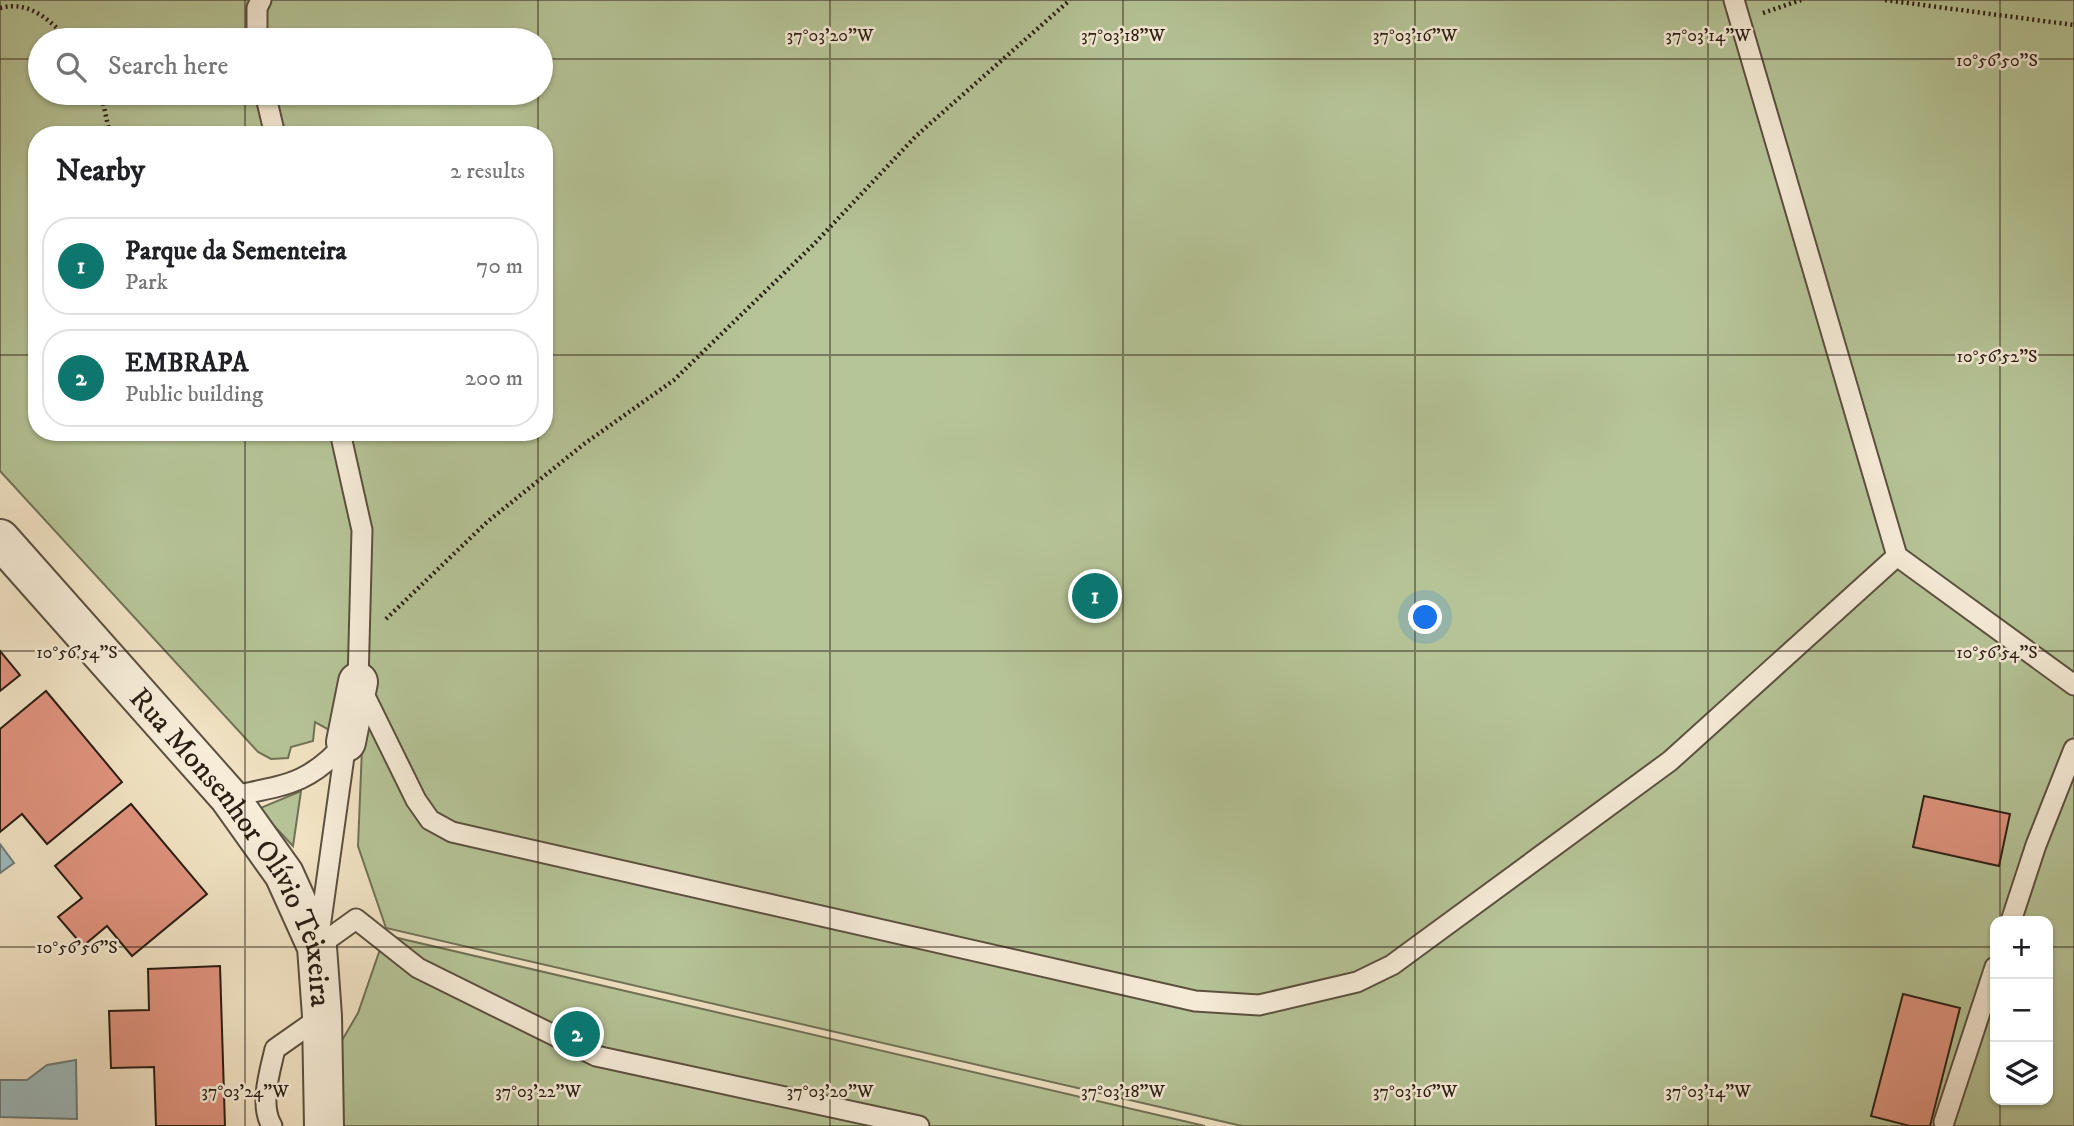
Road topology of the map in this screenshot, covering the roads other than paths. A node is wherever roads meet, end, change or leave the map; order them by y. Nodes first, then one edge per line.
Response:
1 (261, 0) edge
2 (1734, 0) edge
3 (257, 28) edge
4 (268, 105) edge
5 (273, 126) edge
6 (342, 441) edge
7 (0, 539) edge
8 (1897, 556) junction
9 (358, 664) junction
10 (2074, 685) edge
11 (346, 742) junction
12 (2074, 749) edge
13 (229, 797) junction
14 (2013, 916) edge
15 (317, 947) junction
16 (1991, 979) edge
17 (322, 1016) junction
18 (1944, 1122) dead end
19 (272, 1126) edge
20 (324, 1126) edge
21 (919, 1126) edge

1 - 3 lane
2 - 8 lane
4 - 5 lane
6 - 9 lane
7 - 13 street, Rua Monsenhor Olívio Teixeira
8 - 9 lane
8 - 10 lane
9 - 11 street
11 - 13 lane
11 - 15 lane
12 - 14 lane
13 - 15 street, Rua Monsenhor Olívio Teixeira
15 - 17 street, Rua Monsenhor Olívio Teixeira
15 - 21 lane
16 - 18 lane
17 - 19 lane
17 - 20 street, Rua Monsenhor Olívio Teixeira

